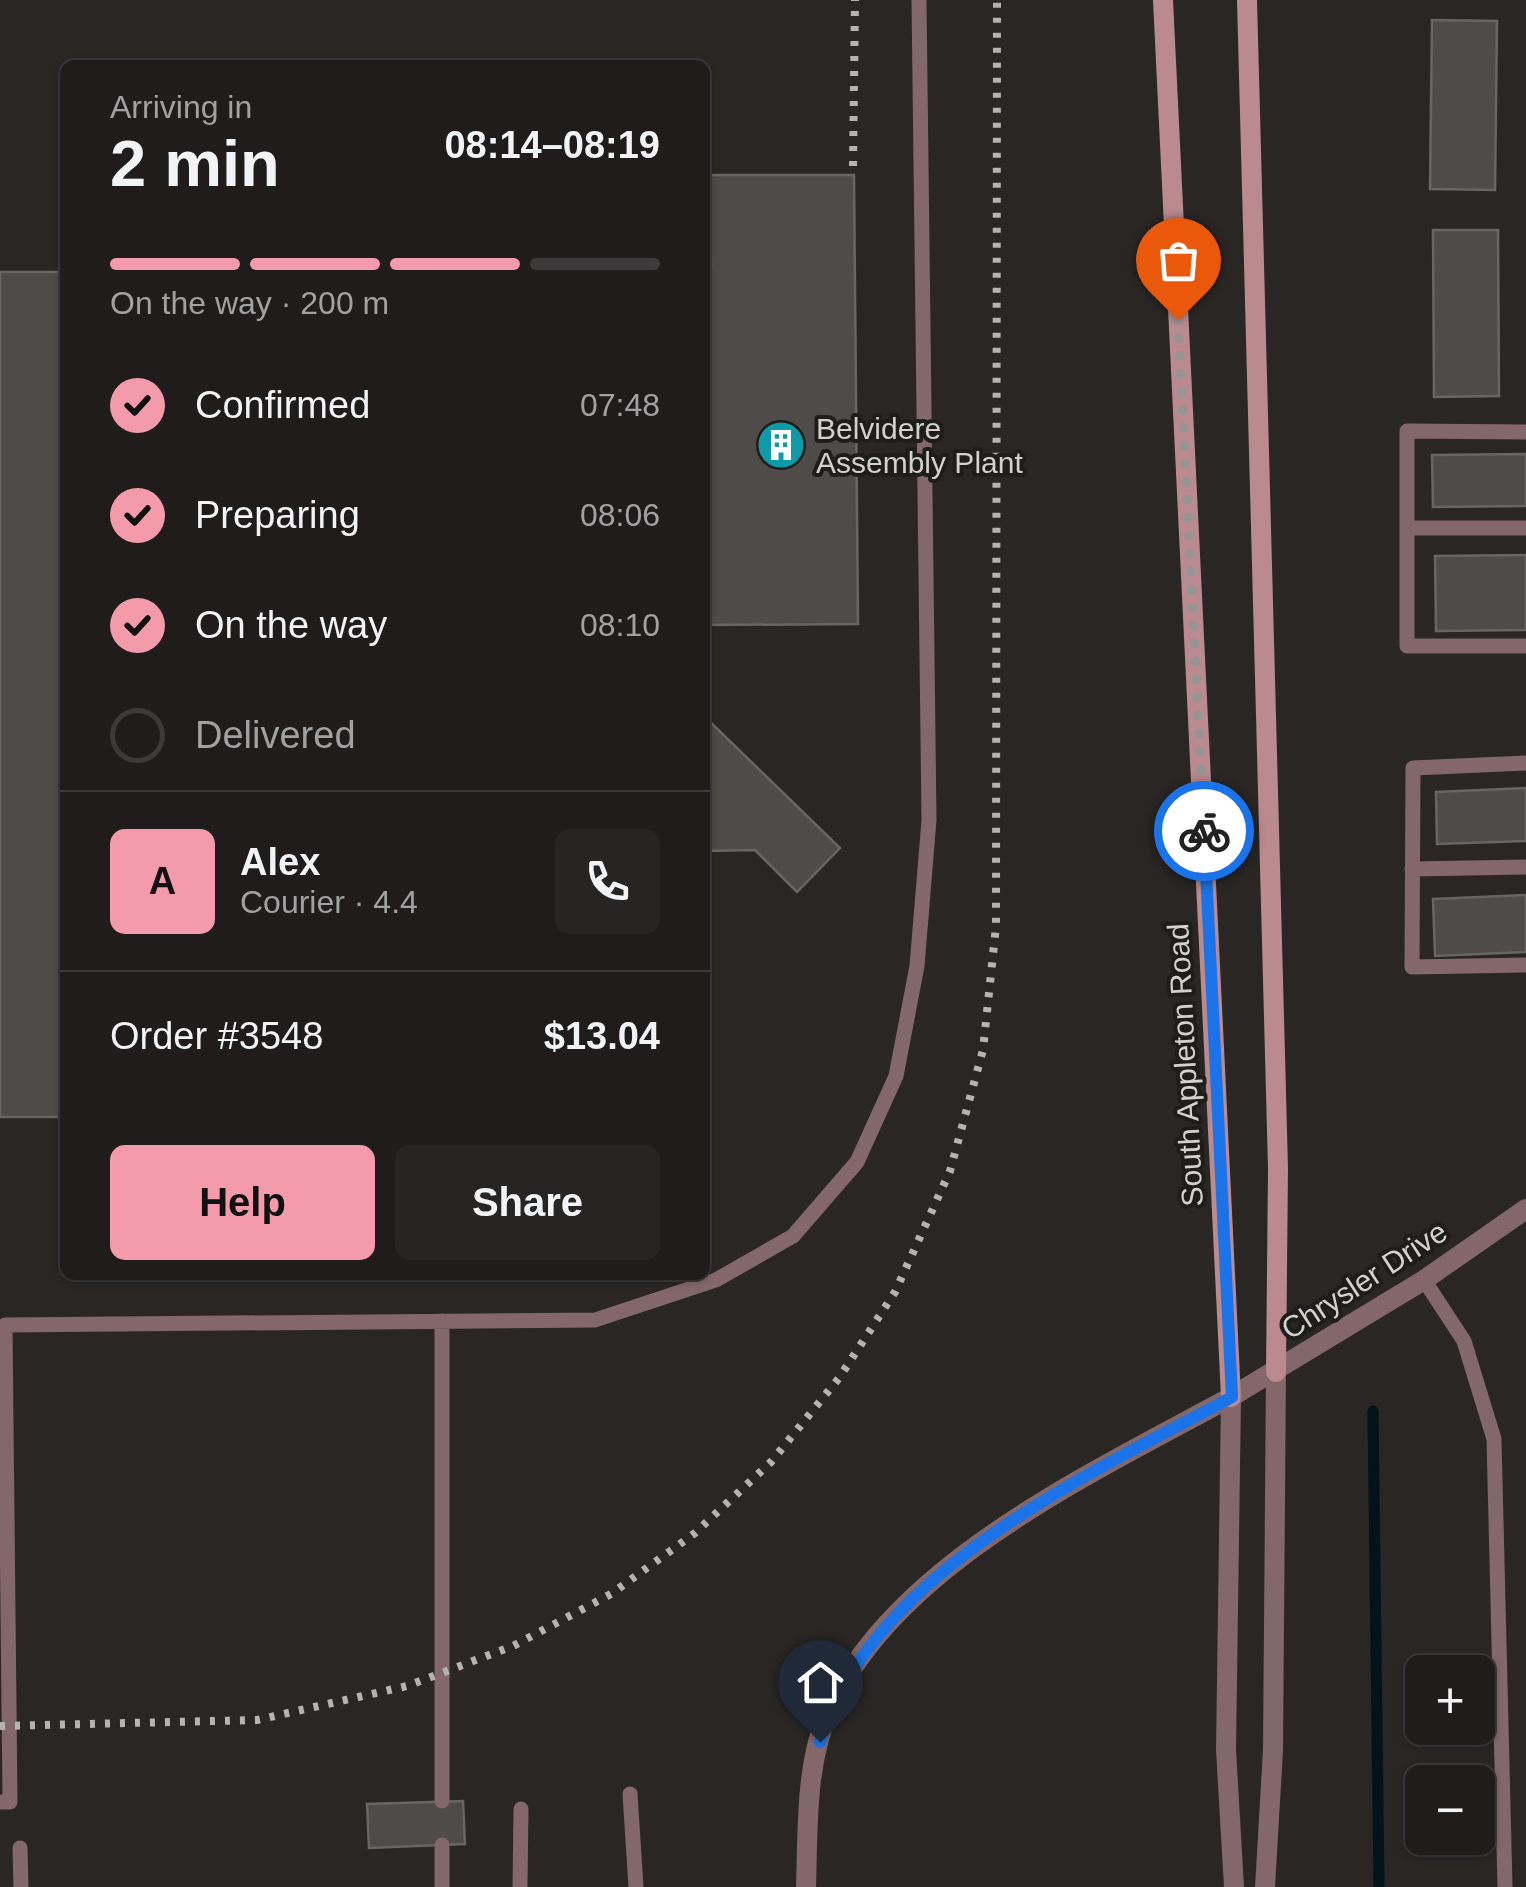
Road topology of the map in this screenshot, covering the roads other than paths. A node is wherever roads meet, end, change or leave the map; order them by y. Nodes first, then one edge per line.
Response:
1 (920, 0) edge
2 (1163, 0) edge
3 (1247, 0) edge
4 (1526, 432) edge
5 (1407, 528) junction
6 (1526, 528) edge
7 (1526, 646) edge
8 (1526, 763) edge
9 (1526, 868) edge
10 (1412, 869) junction
11 (1526, 965) edge
12 (1526, 1209) edge
13 (1424, 1280) junction
14 (442, 1321) junction
15 (3, 1324) edge
16 (1276, 1372) junction
17 (1232, 1397) junction
18 (630, 1794) dead end
19 (442, 1801) dead end
20 (0, 1802) edge
21 (520, 1809) dead end
22 (442, 1845) dead end
23 (20, 1848) dead end
24 (21, 1887) edge
25 (442, 1887) edge
26 (520, 1887) edge
27 (636, 1887) edge
28 (806, 1887) edge
29 (1234, 1887) edge
30 (1265, 1887) edge
31 (1506, 1887) edge

1 - 14 lane
2 - 17 main road, South Appleton Road
3 - 16 main road
4 - 5 lane
5 - 6 lane
5 - 7 lane
8 - 10 lane
9 - 10 lane
10 - 11 lane
12 - 13 street, Chrysler Drive
13 - 16 street, Chrysler Drive
13 - 31 lane
14 - 15 lane
14 - 19 lane
15 - 20 lane
16 - 17 street, Chrysler Drive
16 - 30 street
17 - 28 street, Chrysler Drive
17 - 29 street, South Appleton Road
18 - 27 lane
21 - 26 lane
22 - 25 lane
23 - 24 lane

